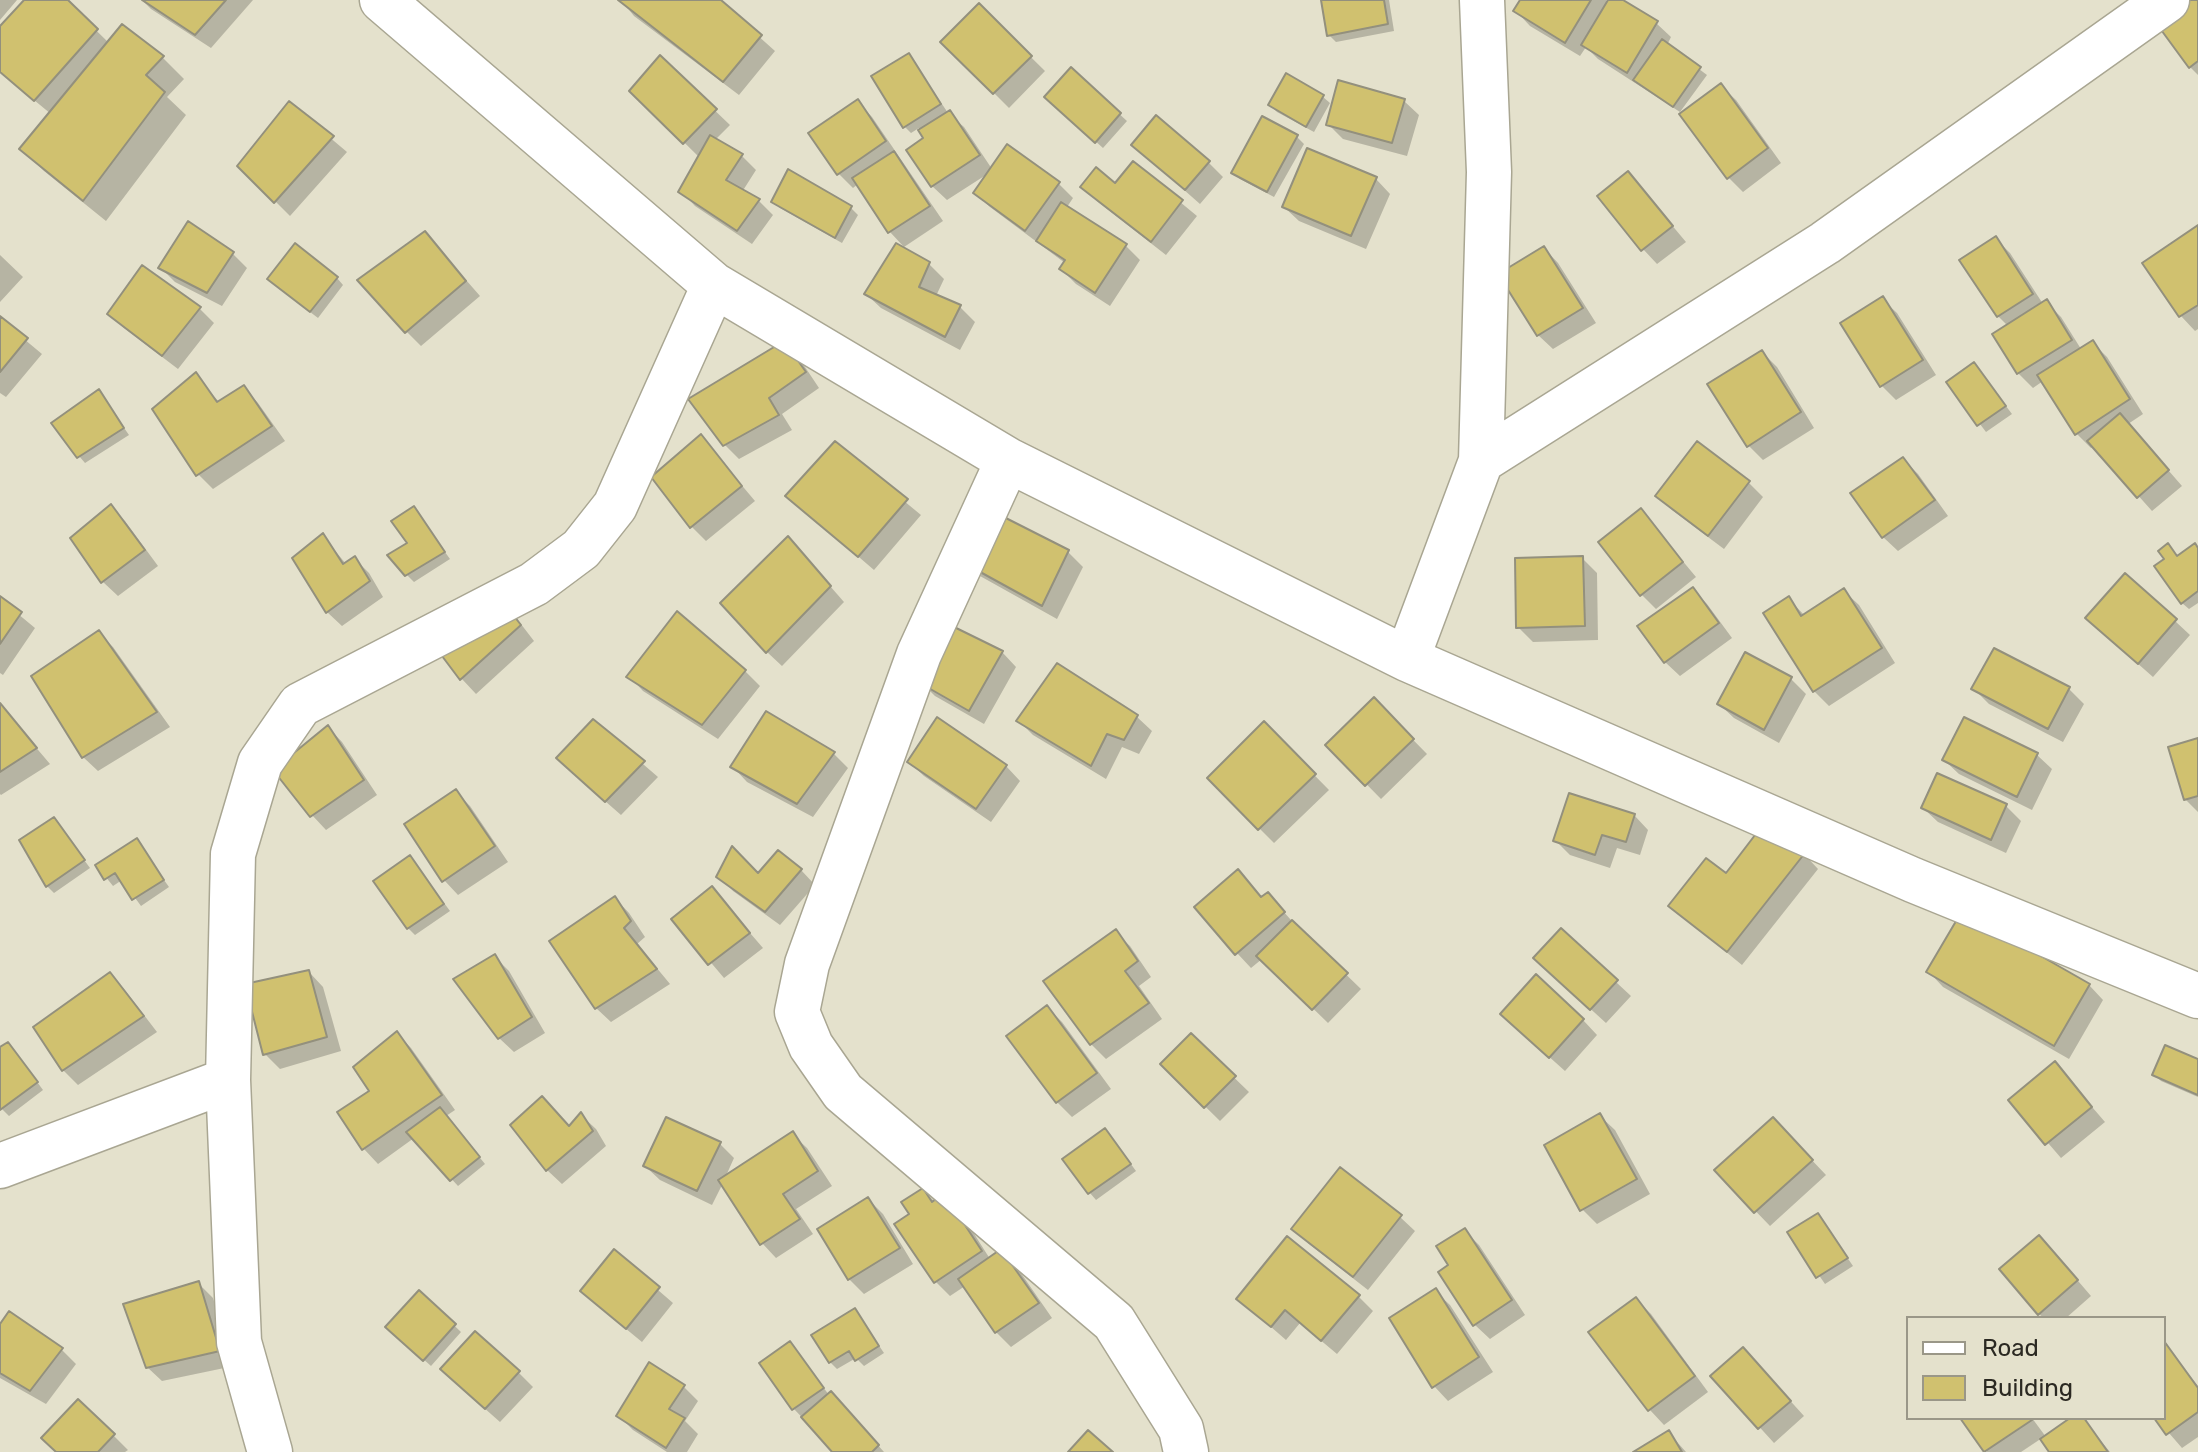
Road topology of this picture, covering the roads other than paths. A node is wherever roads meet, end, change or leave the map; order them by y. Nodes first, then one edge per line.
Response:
1 (382, 0) edge
2 (1482, 0) edge
3 (2167, 0) edge
4 (714, 285) junction
5 (1008, 460) junction
6 (1481, 461) junction
7 (1407, 659) junction
8 (2198, 996) edge
9 (228, 1080) junction
10 (0, 1166) edge
11 (1184, 1441) edge
12 (270, 1452) edge
13 (1218, 1452) edge

1 - 4 street
2 - 6 street
3 - 6 street
4 - 5 street
4 - 9 street
5 - 7 street
5 - 11 street
6 - 7 street
7 - 8 street
9 - 10 street
9 - 12 street
11 - 13 street

